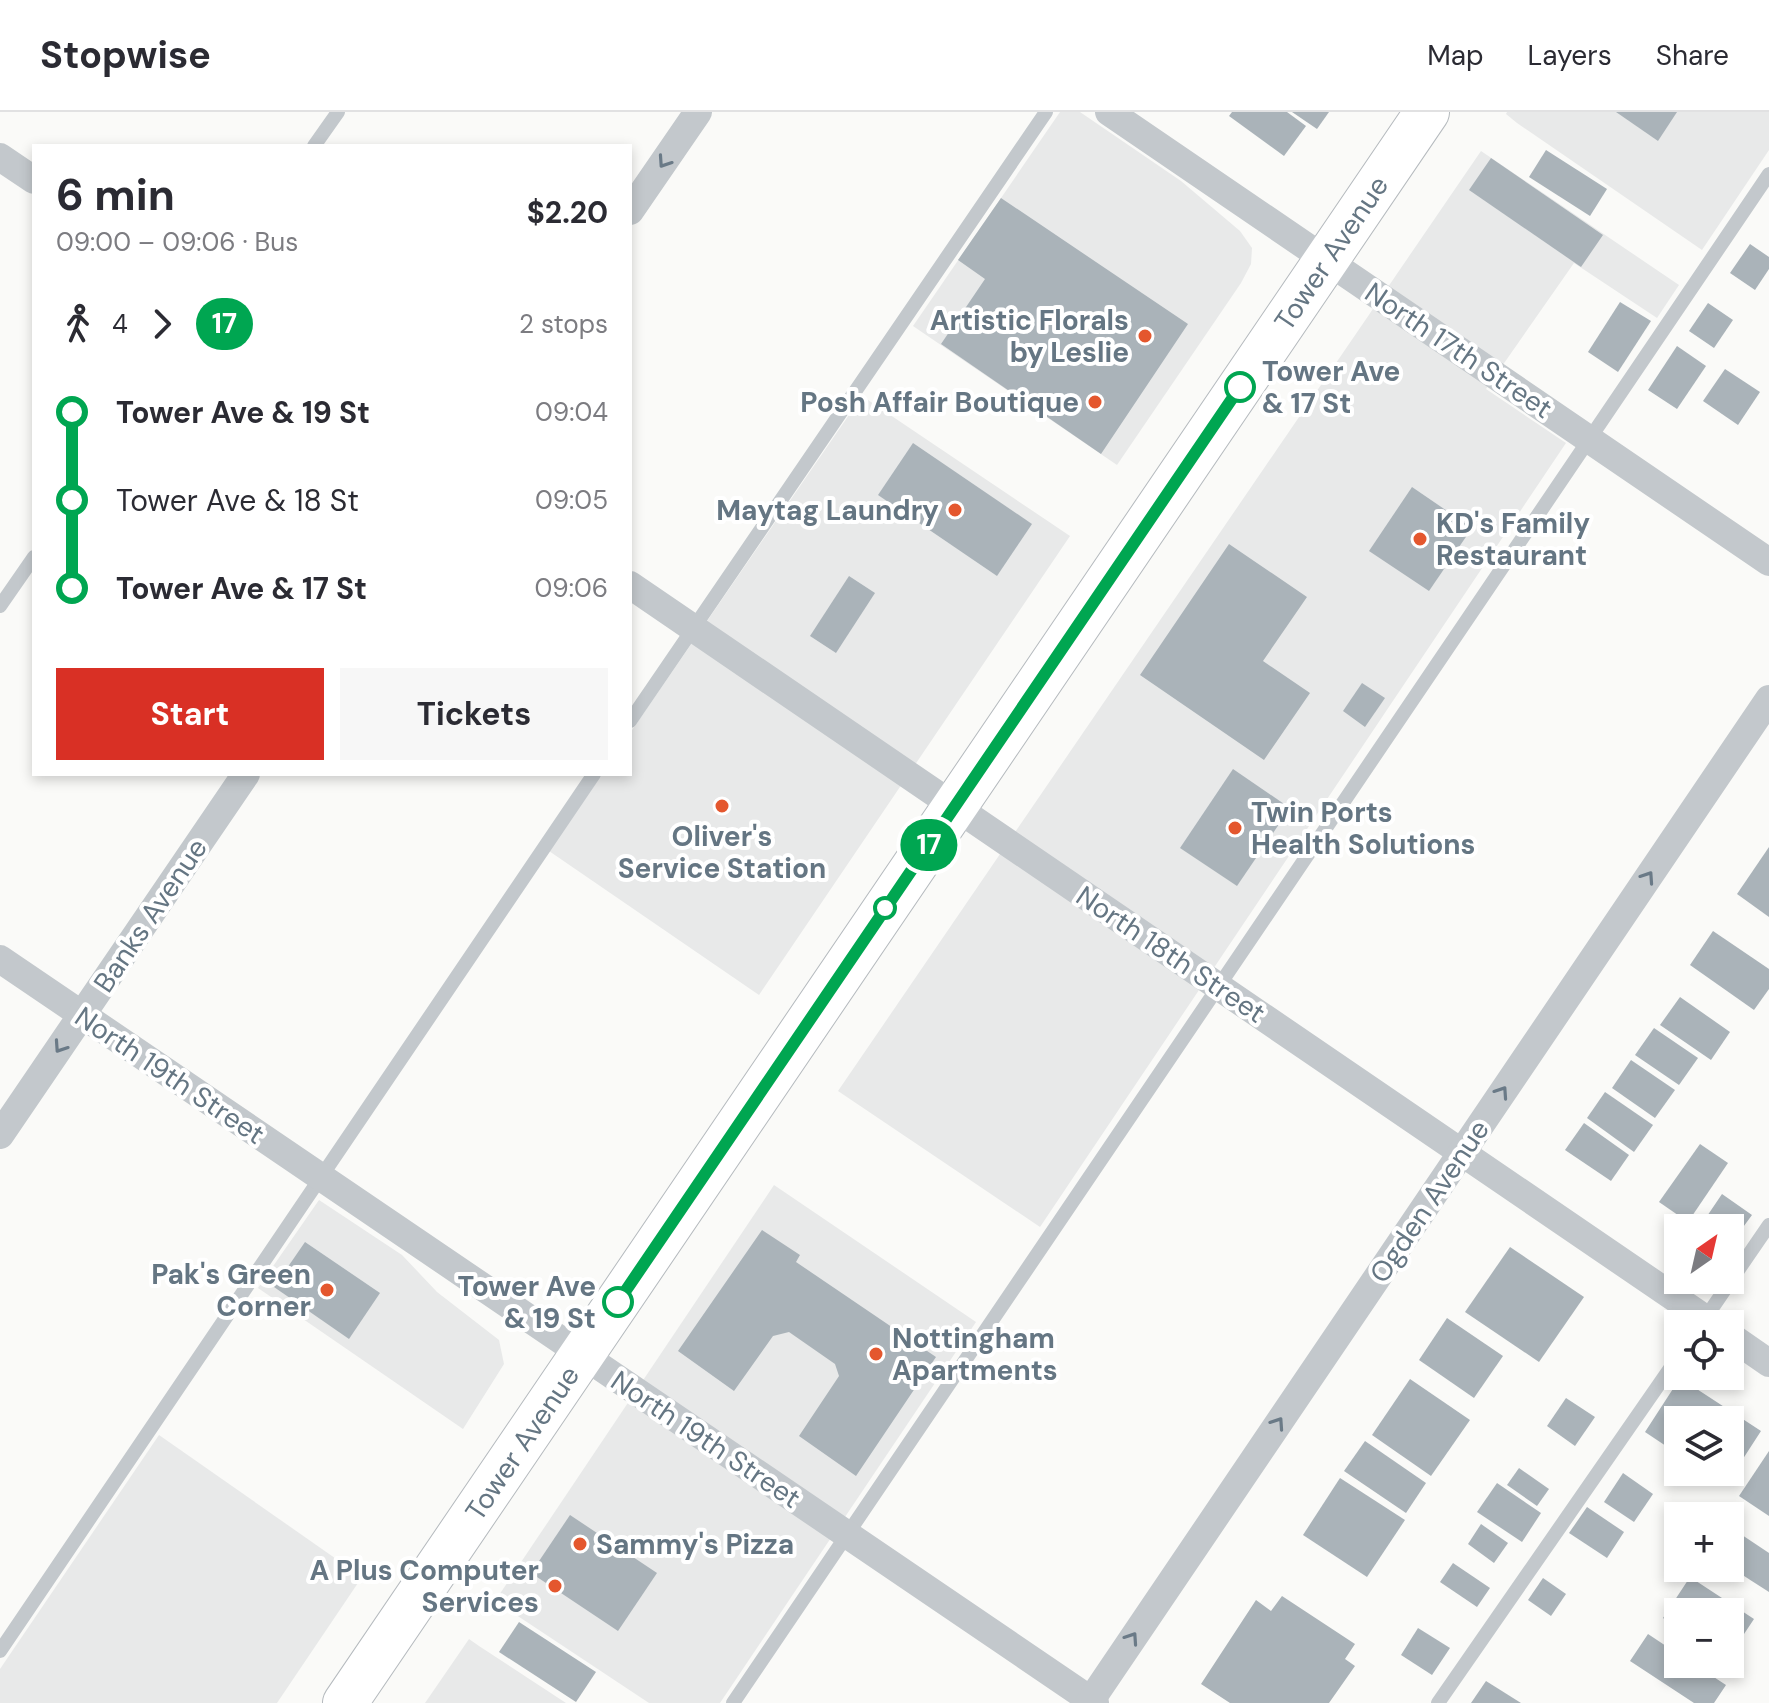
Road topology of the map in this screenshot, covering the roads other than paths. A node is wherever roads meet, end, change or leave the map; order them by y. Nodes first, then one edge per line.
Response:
1 (338, 112) edge
2 (698, 112) edge
3 (1046, 112) edge
4 (1109, 112) edge
5 (1427, 112) edge
6 (315, 144) edge
7 (0, 157) edge
8 (1769, 174) edge
9 (32, 179) edge
10 (632, 208) edge
11 (1326, 259) junction
12 (1589, 439) junction
13 (32, 560) edge
14 (1769, 562) edge
15 (632, 586) edge
16 (0, 606) edge
17 (692, 628) junction
18 (1769, 699) edge
19 (632, 718) edge
20 (245, 776) edge
21 (593, 776) edge
22 (955, 806) junction
23 (0, 959) edge
24 (1217, 985) junction
25 (82, 1015) junction
26 (0, 1135) edge
27 (1461, 1152) junction
28 (322, 1178) junction
29 (1769, 1225) edge
30 (1689, 1310) edge
31 (1714, 1310) edge
32 (1744, 1346) edge
33 (582, 1355) junction
34 (1769, 1363) edge
35 (1664, 1377) edge
36 (847, 1535) junction
37 (0, 1651) edge
38 (1091, 1702) edge
39 (345, 1703) edge
40 (733, 1703) edge
41 (1438, 1703) edge

1 - 6 lane
2 -> 10 street
3 - 17 lane
4 - 11 street, North 17th Street
5 - 11 main road, Tower Avenue
7 - 9 street
8 - 12 lane
11 - 12 street, North 17th Street
11 - 22 main road, Tower Avenue
12 - 14 street, North 17th Street
12 - 24 lane
13 - 16 lane
15 - 17 street, North 18th Street
17 - 19 lane
17 - 22 street, North 18th Street
27 -> 18 street, Ogden Avenue
20 - 25 street, Banks Avenue
21 - 28 lane
22 - 24 street, North 18th Street
22 - 33 main road, Tower Avenue
23 - 25 street, North 19th Street
24 - 27 street, North 18th Street
24 - 36 lane
25 -> 26 street, Banks Avenue
25 - 28 street, North 19th Street
27 - 30 street, North 18th Street
38 -> 27 street, Ogden Avenue
28 - 33 street, North 19th Street
28 - 37 lane
29 - 31 lane
32 - 34 street
33 - 36 street, North 19th Street
33 - 39 main road, Tower Avenue
35 - 41 lane
36 - 38 street, North 19th Street
36 - 40 lane

